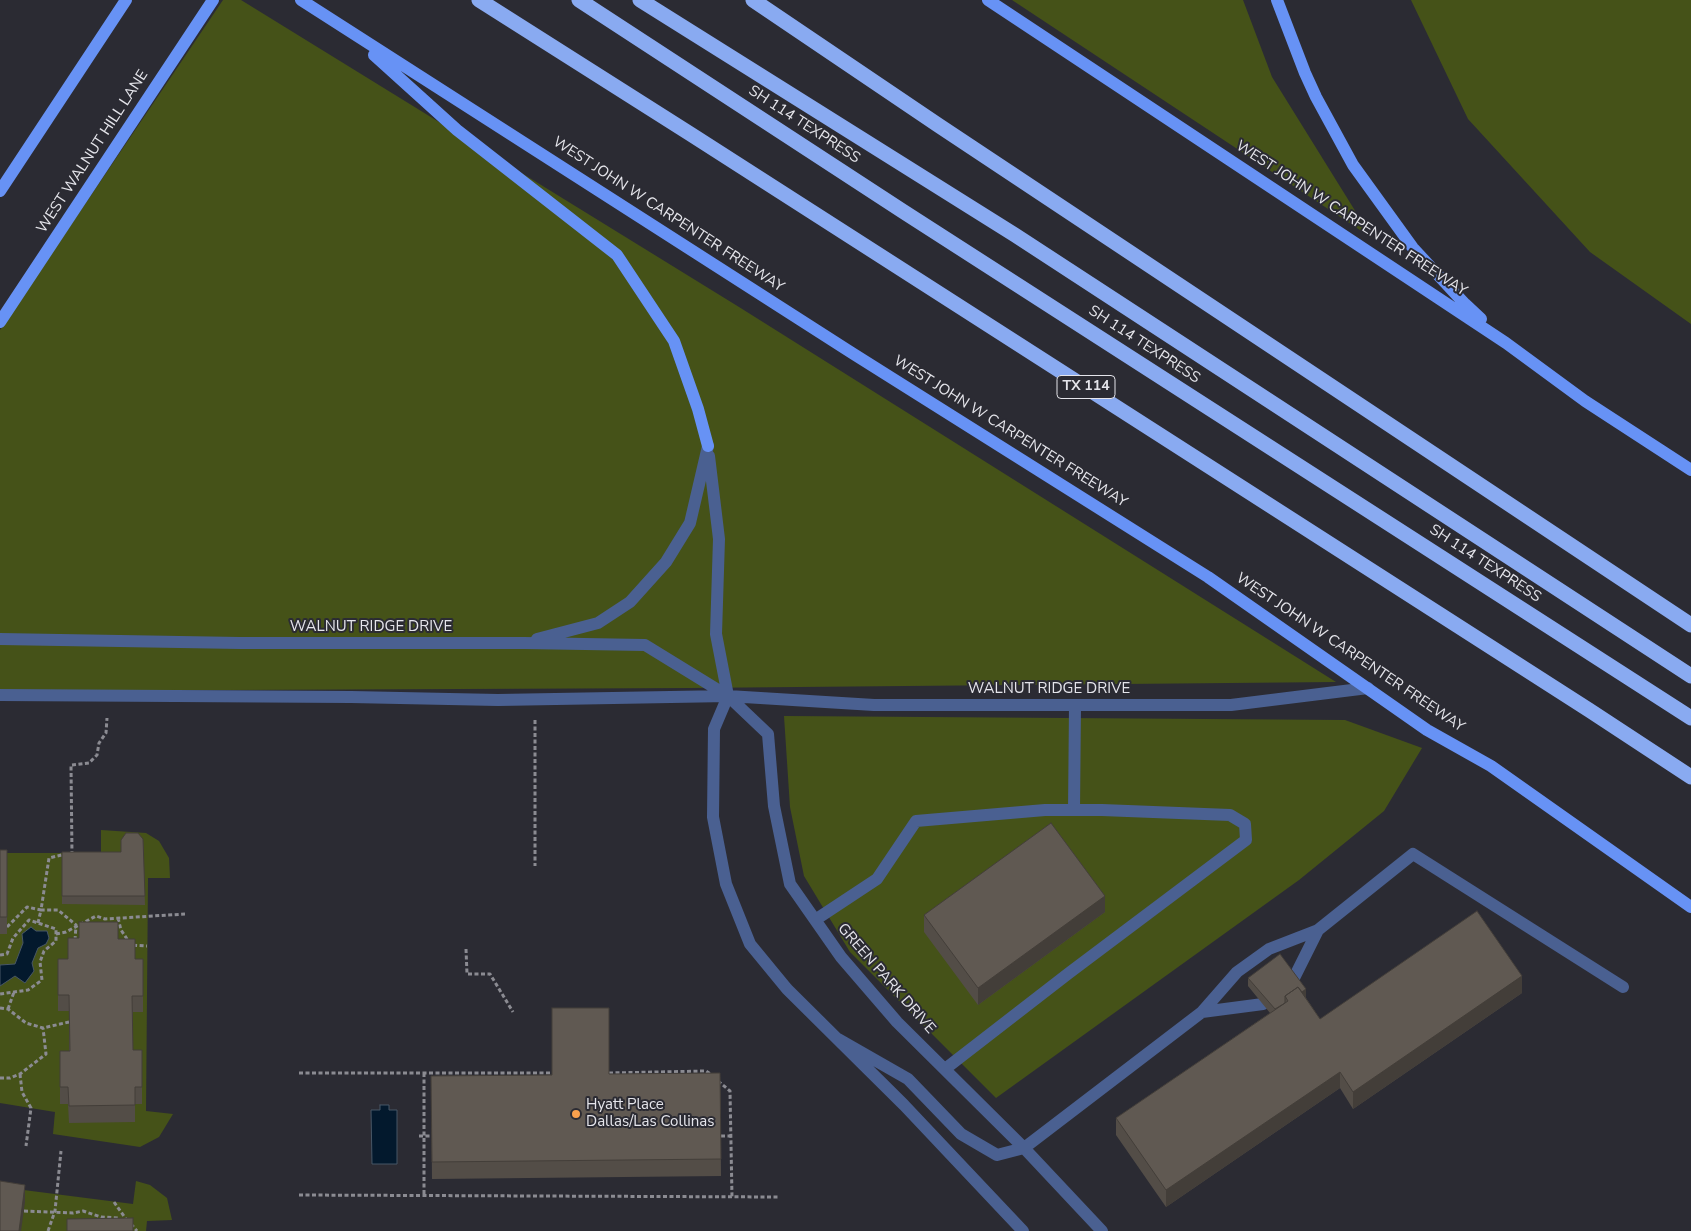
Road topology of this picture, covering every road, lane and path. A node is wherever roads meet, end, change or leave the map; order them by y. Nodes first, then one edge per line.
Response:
1 (126, 0) edge
2 (212, 0) edge
3 (301, 0) edge
4 (479, 0) edge
5 (579, 0) edge
6 (640, 0) edge
7 (656, 0) edge
8 (753, 0) edge
9 (988, 0) edge
10 (1277, 0) edge
11 (675, 22) junction
12 (346, 30) junction
13 (0, 191) edge
14 (0, 322) edge
15 (1506, 343) junction
16 (708, 446) junction
17 (1691, 470) edge
18 (1691, 625) edge
19 (0, 639) edge
20 (524, 643) junction
21 (1691, 676) edge
22 (1368, 688) junction
23 (0, 695) edge
24 (728, 696) junction
25 (1075, 705) junction
26 (535, 717) dead end
27 (115, 718) dead end
28 (1691, 718) edge
29 (1691, 777) edge
30 (1074, 810) junction
31 (72, 853) junction
32 (72, 861) edge
33 (535, 866) dead end
34 (1691, 907) edge
35 (41, 910) junction
36 (185, 914) dead end
37 (118, 918) junction
38 (105, 919) junction
39 (815, 920) junction
40 (38, 923) junction
41 (76, 925) junction
42 (102, 926) edge
43 (7, 927) edge
44 (1318, 930) junction
45 (56, 934) junction
46 (147, 946) dead end
47 (74, 949) edge
48 (466, 950) dead end
49 (0, 955) edge
50 (1293, 980) edge
51 (1623, 988) dead end
52 (14, 992) junction
53 (0, 994) edge
54 (1263, 1004) edge
55 (0, 1008) edge
56 (8, 1010) junction
57 (513, 1012) dead end
58 (1202, 1012) junction
59 (69, 1022) edge
60 (43, 1028) junction
61 (838, 1040) junction
62 (945, 1069) junction
63 (299, 1073) dead end
64 (424, 1073) junction
65 (552, 1073) edge
66 (609, 1073) edge
67 (20, 1074) junction
68 (0, 1078) edge
69 (419, 1136) dead end
70 (424, 1136) junction
71 (432, 1136) edge
72 (721, 1136) edge
73 (731, 1136) junction
74 (26, 1146) dead end
75 (1024, 1148) junction
76 (61, 1151) dead end
77 (299, 1195) dead end
78 (424, 1196) junction
79 (732, 1196) junction
80 (778, 1197) dead end
81 (114, 1202) dead end
82 (24, 1210) edge
83 (55, 1211) junction
84 (126, 1218) junction
85 (48, 1231) edge
86 (137, 1231) edge
87 (1023, 1231) edge
88 (1102, 1231) edge

1 - 13 main road
2 - 14 main road, WEST WALNUT HILL LANE
3 - 12 main road, WEST JOHN W CARPENTER FREEWAY
4 - 29 highway, TX 114
5 - 28 highway, SH 114 TEXPRESS
6 - 11 highway, SH 114 TEXPRESS
7 - 11 highway
8 - 18 highway
9 - 15 main road, WEST JOHN W CARPENTER FREEWAY
10 - 15 main road
11 - 21 highway, SH 114 TEXPRESS
12 - 16 main road
12 - 22 main road, WEST JOHN W CARPENTER FREEWAY
15 - 17 main road, WEST JOHN W CARPENTER FREEWAY
16 - 20 street
16 - 24 street
19 - 20 street, WALNUT RIDGE DRIVE
20 - 24 street, WALNUT RIDGE DRIVE
22 - 25 street, WALNUT RIDGE DRIVE
22 - 34 main road, WEST JOHN W CARPENTER FREEWAY
23 - 24 street, WALNUT RIDGE DRIVE
24 - 25 street, WALNUT RIDGE DRIVE
24 - 39 street, GREEN PARK DRIVE
24 - 61 street
25 - 30 street
26 - 33 path
27 - 31 path
30 - 39 street
30 - 62 street
31 - 32 path
31 - 35 path
35 - 40 path
35 - 41 path
35 - 43 path
36 - 37 path
37 - 38 path
37 - 46 path
38 - 41 path
38 - 42 path
39 - 62 street, GREEN PARK DRIVE
40 - 45 path
40 - 49 path
41 - 45 path
41 - 47 path
44 - 50 street
44 - 51 street
44 - 58 street
45 - 52 path
48 - 57 path
52 - 53 path
52 - 56 path
54 - 58 street
55 - 56 path
56 - 60 path
58 - 75 street
59 - 60 path
60 - 67 path
61 - 75 street
61 - 87 street
62 - 75 street, GREEN PARK DRIVE
63 - 64 path
64 - 65 path
64 - 70 path
66 - 73 path
67 - 68 path
67 - 74 path
69 - 70 path
70 - 71 path
70 - 78 path
72 - 73 path
73 - 79 path
75 - 88 street, GREEN PARK DRIVE
76 - 83 path
77 - 78 path
78 - 79 path
79 - 80 path
81 - 84 path
82 - 83 path
83 - 84 path
83 - 85 path
84 - 86 path

